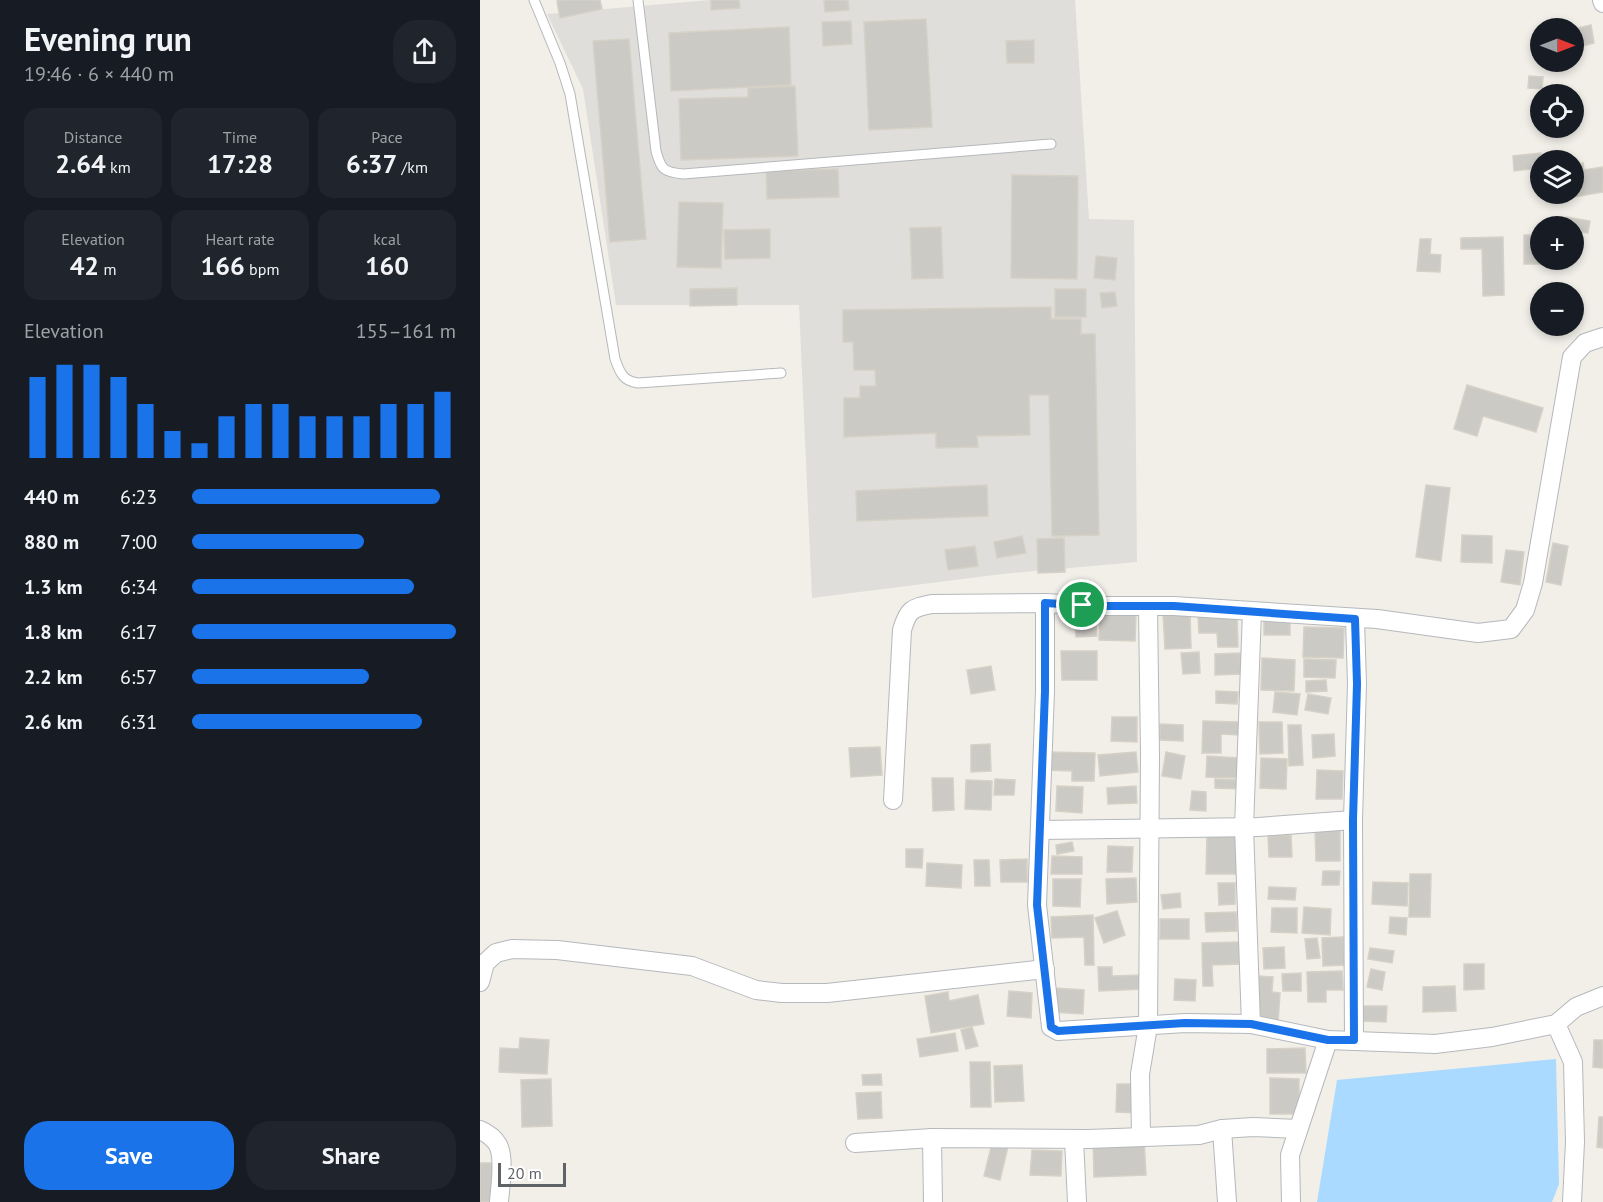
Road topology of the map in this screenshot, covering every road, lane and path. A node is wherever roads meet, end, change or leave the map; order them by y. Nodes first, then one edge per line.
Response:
1 (534, 0) edge
2 (638, 0) edge
3 (1051, 144) dead end
4 (1603, 337) edge
5 (781, 373) dead end
6 (1045, 603) junction
7 (1148, 607) junction
8 (1252, 612) junction
9 (1355, 619) junction
10 (893, 801) dead end
11 (1353, 820) junction
12 (1244, 826) junction
13 (1150, 828) junction
14 (1041, 830) junction
15 (1045, 969) junction
16 (480, 982) edge
17 (1603, 996) edge
18 (1251, 1024) junction
19 (1556, 1024) junction
20 (1149, 1026) junction
21 (1328, 1040) junction
22 (1354, 1040) junction
23 (1222, 1129) junction
24 (1297, 1129) junction
25 (480, 1130) edge
26 (1141, 1136) junction
27 (932, 1138) junction
28 (1074, 1139) junction
29 (855, 1143) dead end
30 (499, 1202) edge
31 (933, 1202) edge
32 (1077, 1202) edge
33 (1227, 1202) edge
34 (1291, 1202) edge
35 (1572, 1202) edge

1 - 5 lane
2 - 3 lane
4 - 9 street
6 - 7 street
6 - 10 street
6 - 14 street
7 - 8 street
7 - 13 street
8 - 9 street
8 - 12 street
9 - 11 street
11 - 12 street
11 - 22 street
12 - 13 street
12 - 18 street
13 - 14 street
13 - 20 street
14 - 15 street
15 - 16 street
15 - 20 street
17 - 19 street
18 - 20 street
18 - 21 street
19 - 22 street
19 - 35 street
20 - 26 street
21 - 22 street
21 - 24 street
23 - 24 street
23 - 26 street
23 - 33 street
24 - 34 street
25 - 30 street
26 - 28 street
27 - 28 street
27 - 29 street
27 - 31 street
28 - 32 street

